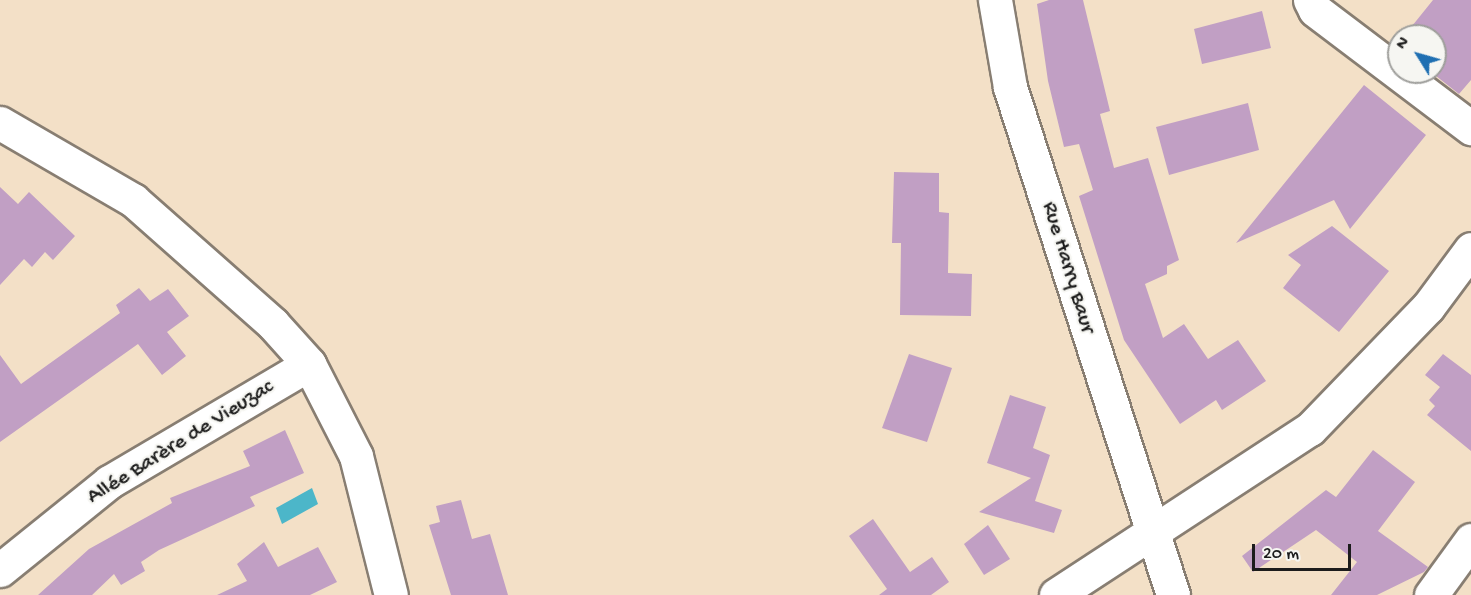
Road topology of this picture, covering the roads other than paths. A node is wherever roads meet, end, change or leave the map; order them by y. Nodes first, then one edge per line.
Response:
1 (994, 0) edge
2 (1310, 0) edge
3 (0, 123) edge
4 (1471, 128) edge
5 (1471, 249) edge
6 (309, 364) junction
7 (1149, 534) junction
8 (1471, 540) edge
9 (0, 570) edge
10 (391, 595) edge
11 (1056, 595) edge
12 (1173, 595) edge
13 (1431, 595) edge

1 - 7 street, Rue Harry Baur
2 - 4 street
3 - 6 street
5 - 7 street
6 - 9 street, Allée Barère de Vieuzac
6 - 10 street
7 - 11 street
7 - 12 street, Rue Harry Baur
8 - 13 street

